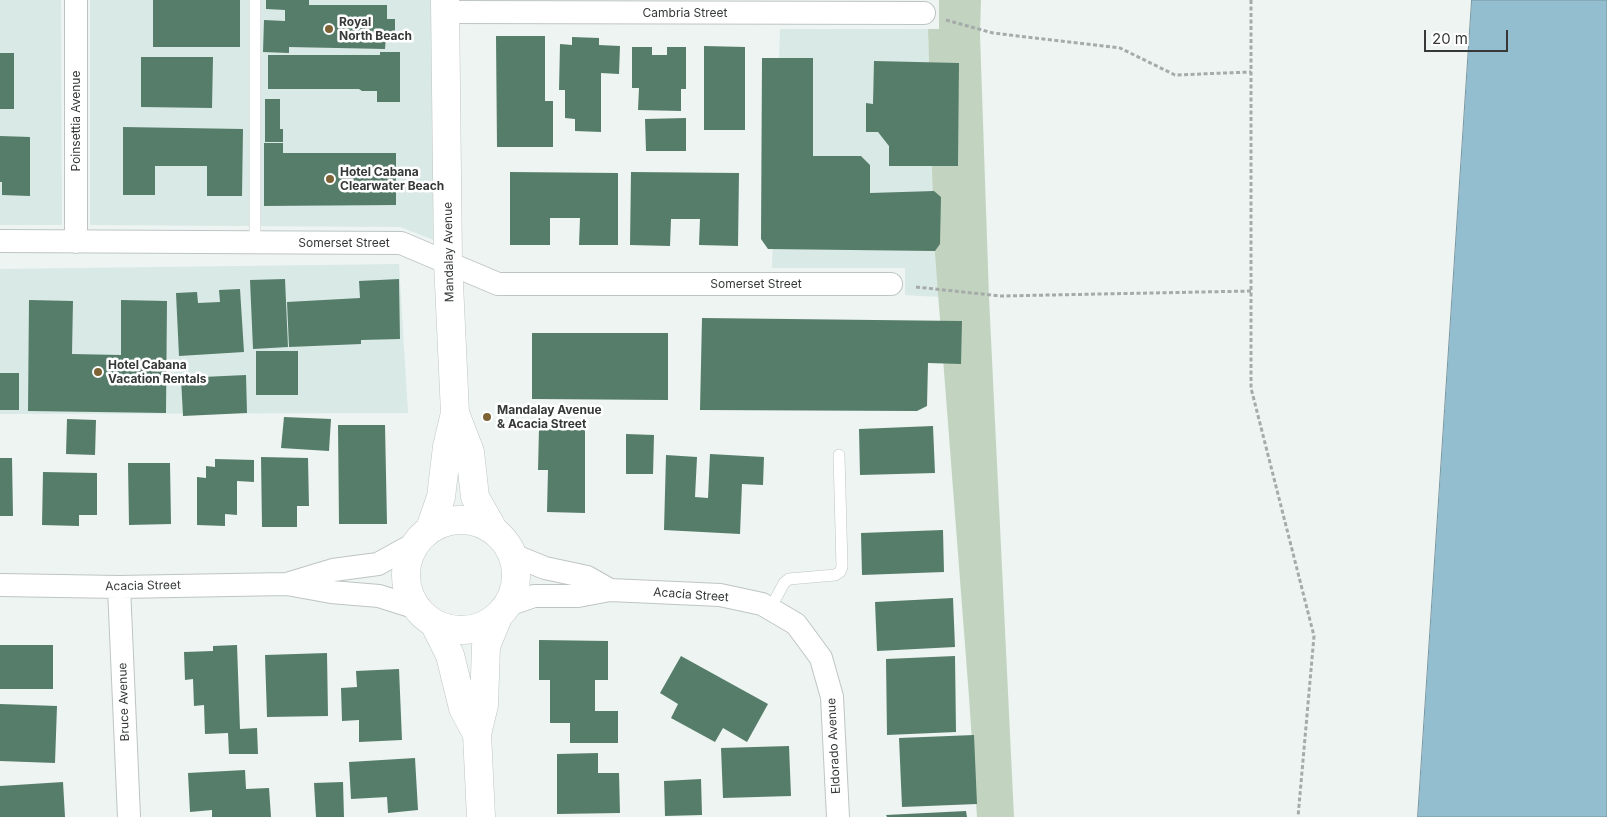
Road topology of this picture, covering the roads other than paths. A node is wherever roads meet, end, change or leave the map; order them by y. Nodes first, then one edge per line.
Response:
1 (76, 0) edge
2 (255, 0) edge
3 (446, 6) edge
4 (924, 13) road end
5 (0, 241) edge
6 (76, 242) junction
7 (255, 242) junction
8 (448, 262) junction
9 (890, 284) road end
10 (454, 414) junction
11 (839, 456) dead end
12 (493, 529) junction
13 (423, 536) junction
14 (513, 555) junction
15 (287, 584) junction
16 (0, 585) edge
17 (119, 587) junction
18 (610, 590) junction
19 (770, 609) junction
20 (503, 611) junction
21 (425, 616) junction
22 (796, 624) joint
23 (477, 734) junction
24 (129, 817) edge
25 (481, 817) edge
26 (838, 817) edge

1 - 6 street, Poinsettia Avenue
2 - 7 lane
3 - 4 street, Cambria Street
3 - 8 street, Mandalay Avenue
5 - 6 street, Somerset Street
6 - 7 street, Somerset Street
7 - 8 street, Somerset Street
8 - 9 street, Somerset Street
8 - 10 street, Mandalay Avenue
10 - 12 street, Mandalay Avenue
10 - 13 street, Mandalay Avenue
11 - 19 lane
12 - 13 street
12 - 14 street
13 - 15 street, Acacia Street
13 - 21 street
14 - 18 street, Acacia Street
14 - 20 street
15 - 17 street, Acacia Street
15 - 21 street, Acacia Street
16 - 17 street, Acacia Street
17 - 24 street, Bruce Avenue
18 - 19 street, Acacia Street
18 - 20 street, Acacia Street
19 - 22 street, Acacia Street
20 - 21 street
20 - 23 street
21 - 23 street
22 - 26 street, Eldorado Avenue
23 - 25 street

